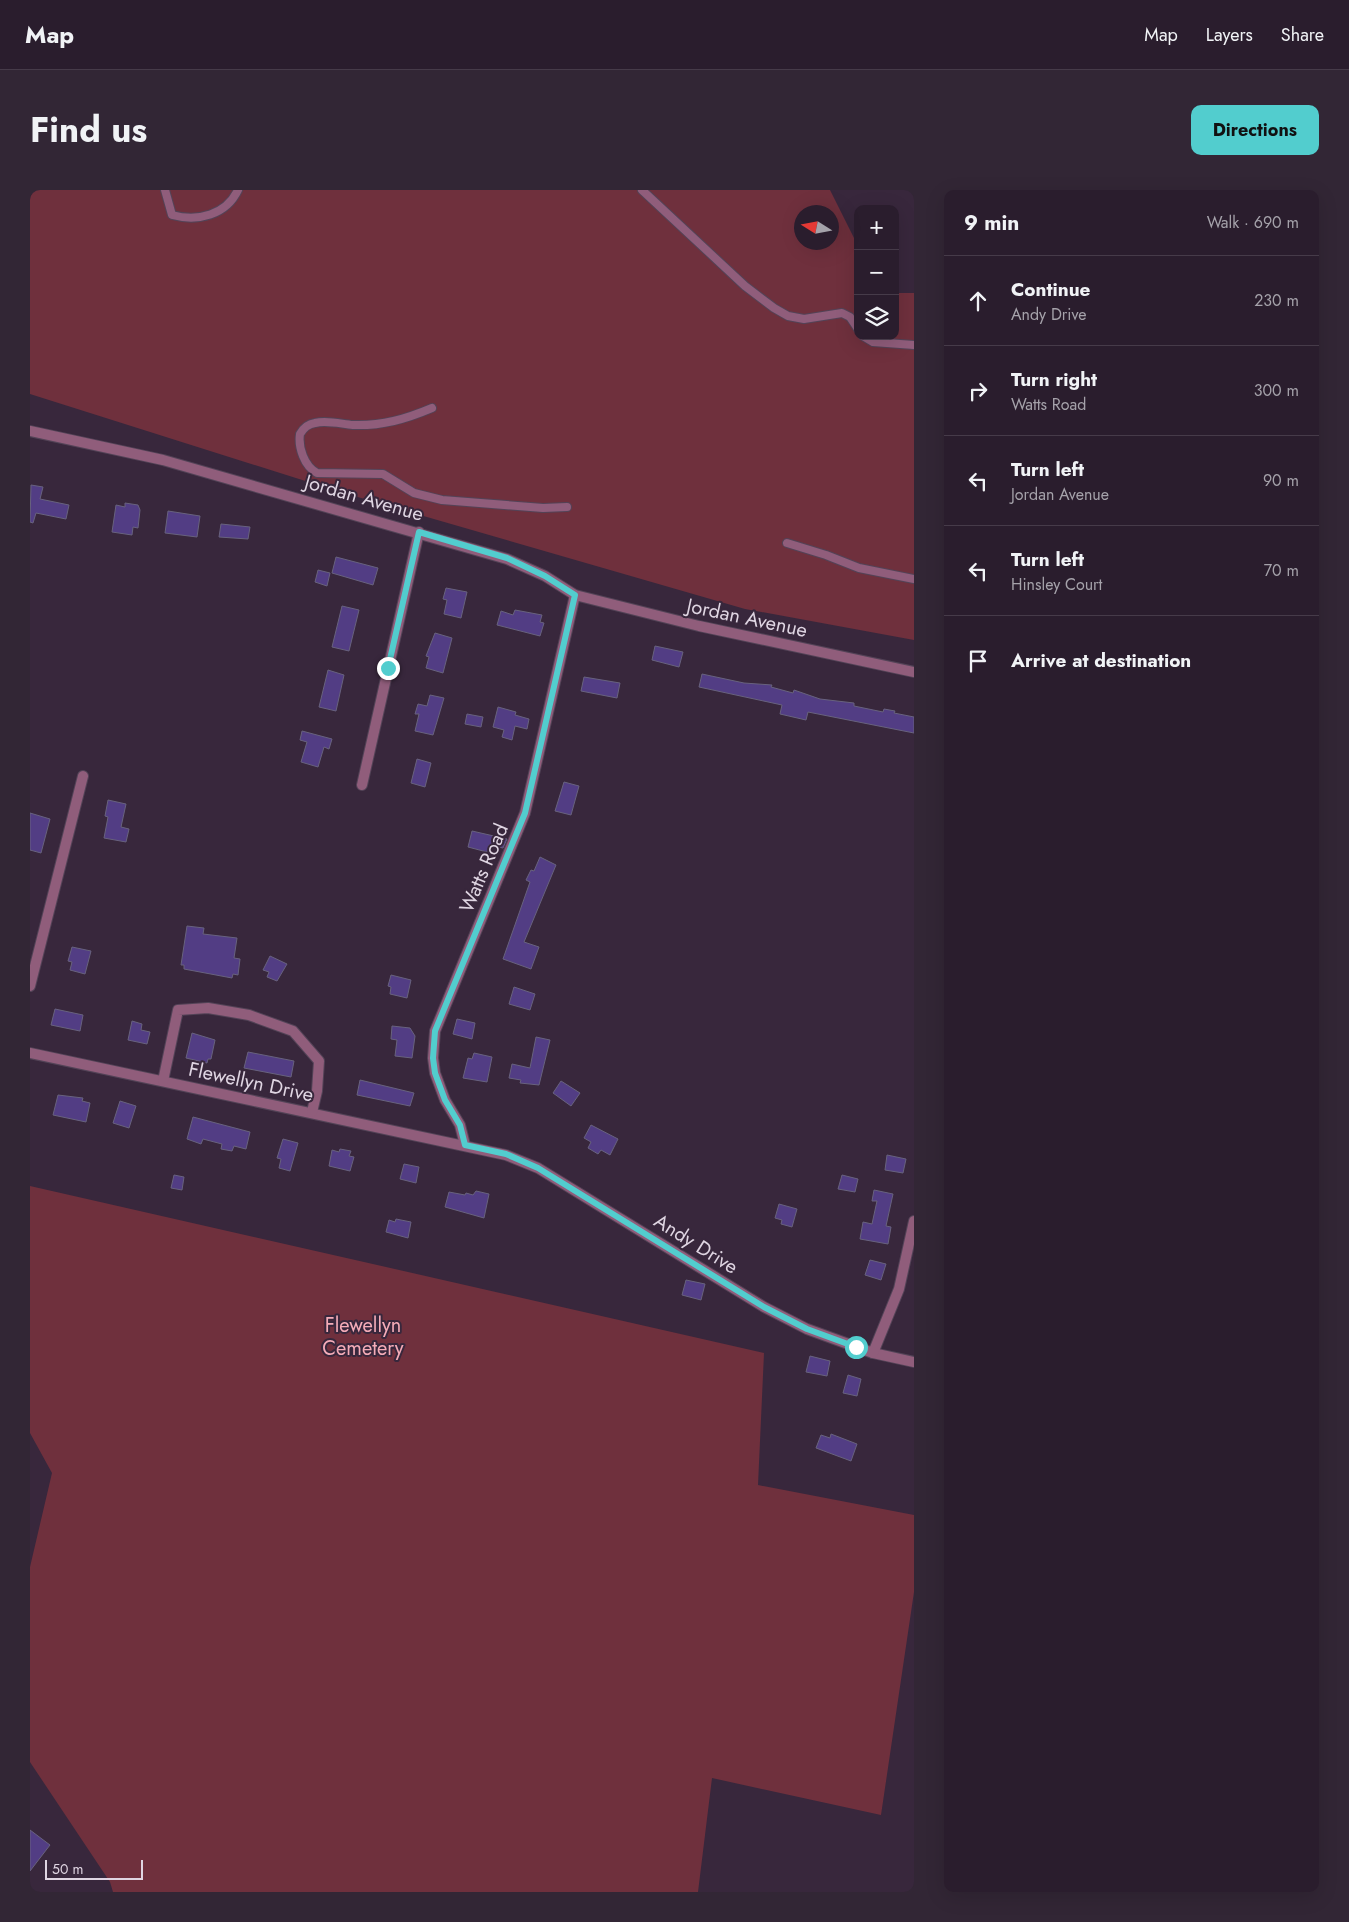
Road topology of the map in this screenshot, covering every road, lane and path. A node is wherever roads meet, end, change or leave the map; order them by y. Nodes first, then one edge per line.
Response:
1 (165, 190) edge
2 (238, 190) edge
3 (642, 190) edge
4 (854, 323) edge
5 (870, 340) edge
6 (914, 345) edge
7 (432, 408) dead end
8 (30, 431) edge
9 (567, 507) dead end
10 (419, 532) junction
11 (787, 544) dead end
12 (914, 579) edge
13 (575, 595) junction
14 (914, 672) edge
15 (83, 776) dead end
16 (362, 785) dead end
17 (30, 986) edge
18 (30, 1053) edge
19 (163, 1081) junction
20 (312, 1112) junction
21 (465, 1145) junction
22 (914, 1221) edge
23 (873, 1353) junction
24 (914, 1362) edge

1 - 2 lane
3 - 4 lane
5 - 6 lane
7 - 9 lane
8 - 10 street, Jordan Avenue
10 - 13 street, Jordan Avenue
10 - 16 street
11 - 12 lane
13 - 14 street, Jordan Avenue
13 - 21 street, Watts Road
15 - 17 street
18 - 19 street, Flewellyn Drive
19 - 20 street, Flewellyn Drive
19 - 20 street
20 - 21 street, Flewellyn Drive
21 - 23 street, Andy Drive
22 - 23 street
23 - 24 street, Andy Drive

